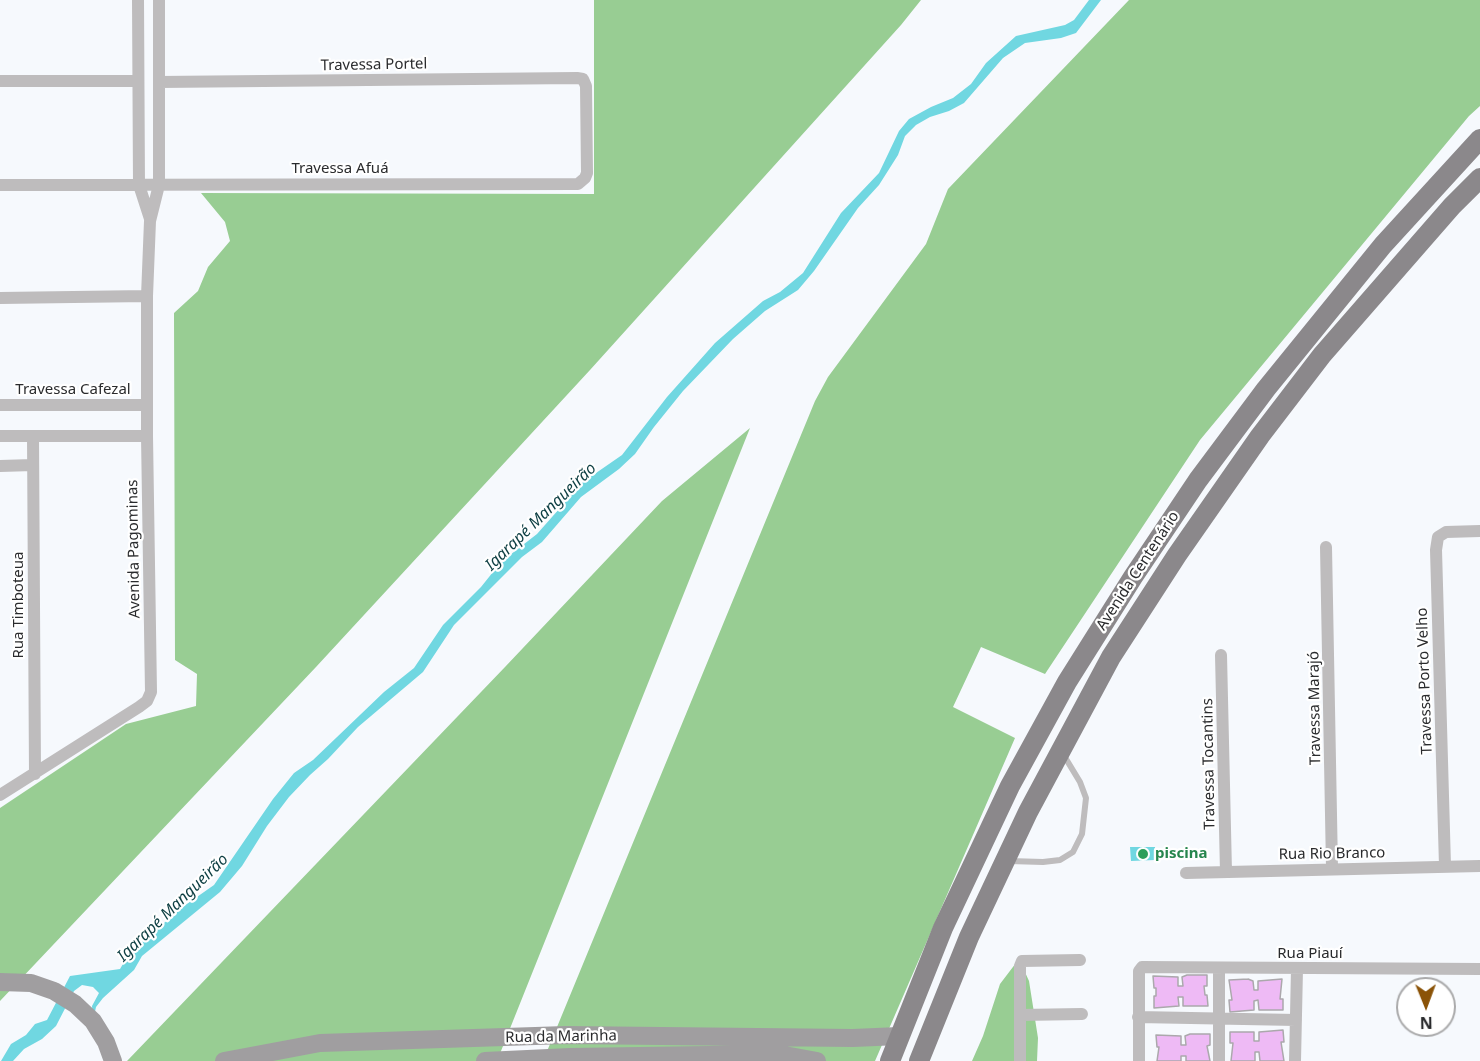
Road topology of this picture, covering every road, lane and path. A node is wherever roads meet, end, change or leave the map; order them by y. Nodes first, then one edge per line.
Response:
1 (138, 0) edge
2 (159, 0) edge
3 (0, 81) edge
4 (138, 81) junction
5 (159, 82) junction
6 (586, 86) joint
7 (1480, 139) edge
8 (1480, 178) edge
9 (0, 185) edge
10 (139, 185) junction
11 (159, 185) junction
12 (150, 221) junction
13 (147, 296) junction
14 (0, 298) edge
15 (0, 405) edge
16 (147, 405) junction
17 (0, 436) edge
18 (33, 436) junction
19 (147, 436) junction
20 (33, 465) junction
21 (0, 466) edge
22 (1480, 531) edge
23 (1326, 547) dead end
24 (1221, 655) dead end
25 (1061, 750) junction
26 (35, 774) junction
27 (0, 795) edge
28 (1005, 861) junction
29 (1480, 866) edge
30 (1445, 867) junction
31 (1332, 868) junction
32 (1226, 872) junction
33 (1186, 873) dead end
34 (1080, 960) dead end
35 (1219, 968) junction
36 (1297, 969) junction
37 (1480, 969) edge
38 (0, 982) edge
39 (1082, 1014) dead end
40 (1020, 1015) junction
41 (1138, 1017) junction
42 (1220, 1018) junction
43 (1296, 1020) junction
44 (899, 1036) junction
45 (113, 1061) edge
46 (224, 1061) edge
47 (485, 1061) edge
48 (817, 1061) edge
49 (890, 1061) edge
50 (919, 1061) edge
51 (1020, 1061) edge
52 (1139, 1061) edge
53 (1219, 1061) edge
54 (1295, 1061) edge

1 - 4 street, Avenida Pagominas
2 - 5 street, Avenida Pagominas
3 - 4 street
4 - 10 street, Avenida Pagominas
5 - 6 street, Travessa Portel
5 - 11 street, Avenida Pagominas
6 - 11 street, Travessa Afuá
7 - 44 main road, Avenida Centenário
8 - 25 main road, Avenida Centenário
9 - 10 street, Travessa Afuá
10 - 11 street, Travessa Afuá
10 - 12 street, Avenida Pagominas
11 - 12 street, Avenida Pagominas
12 - 13 street, Avenida Pagominas
13 - 14 street
13 - 16 street, Avenida Pagominas
15 - 16 street, Travessa Cafezal
16 - 19 street, Avenida Pagominas
17 - 18 street
18 - 19 street
18 - 20 street, Rua Timboteua
19 - 26 street, Avenida Pagominas
20 - 21 street
20 - 26 street, Rua Timboteua
22 - 30 street, Travessa Porto Velho
23 - 31 street, Travessa Marajó
24 - 32 street, Travessa Tocantins
25 - 28 main road, Avenida Centenário
25 - 28 lane
26 - 27 street, Avenida Pagominas
28 - 50 main road, Avenida Centenário
29 - 30 street, Rua Rio Branco
30 - 31 street, Rua Rio Branco
31 - 32 street, Rua Rio Branco
32 - 33 street, Rua Rio Branco
34 - 40 street
35 - 36 street, Rua Piauí
35 - 41 street, Rua Piauí
35 - 42 street
36 - 37 street, Rua Piauí
36 - 43 street
38 - 45 main road
39 - 40 street
40 - 51 street
41 - 42 street
41 - 52 street
42 - 43 street
42 - 53 street
43 - 54 street
44 - 46 main road, Rua da Marinha
44 - 49 main road, Avenida Centenário
47 - 48 main road, Rua da Marinha

